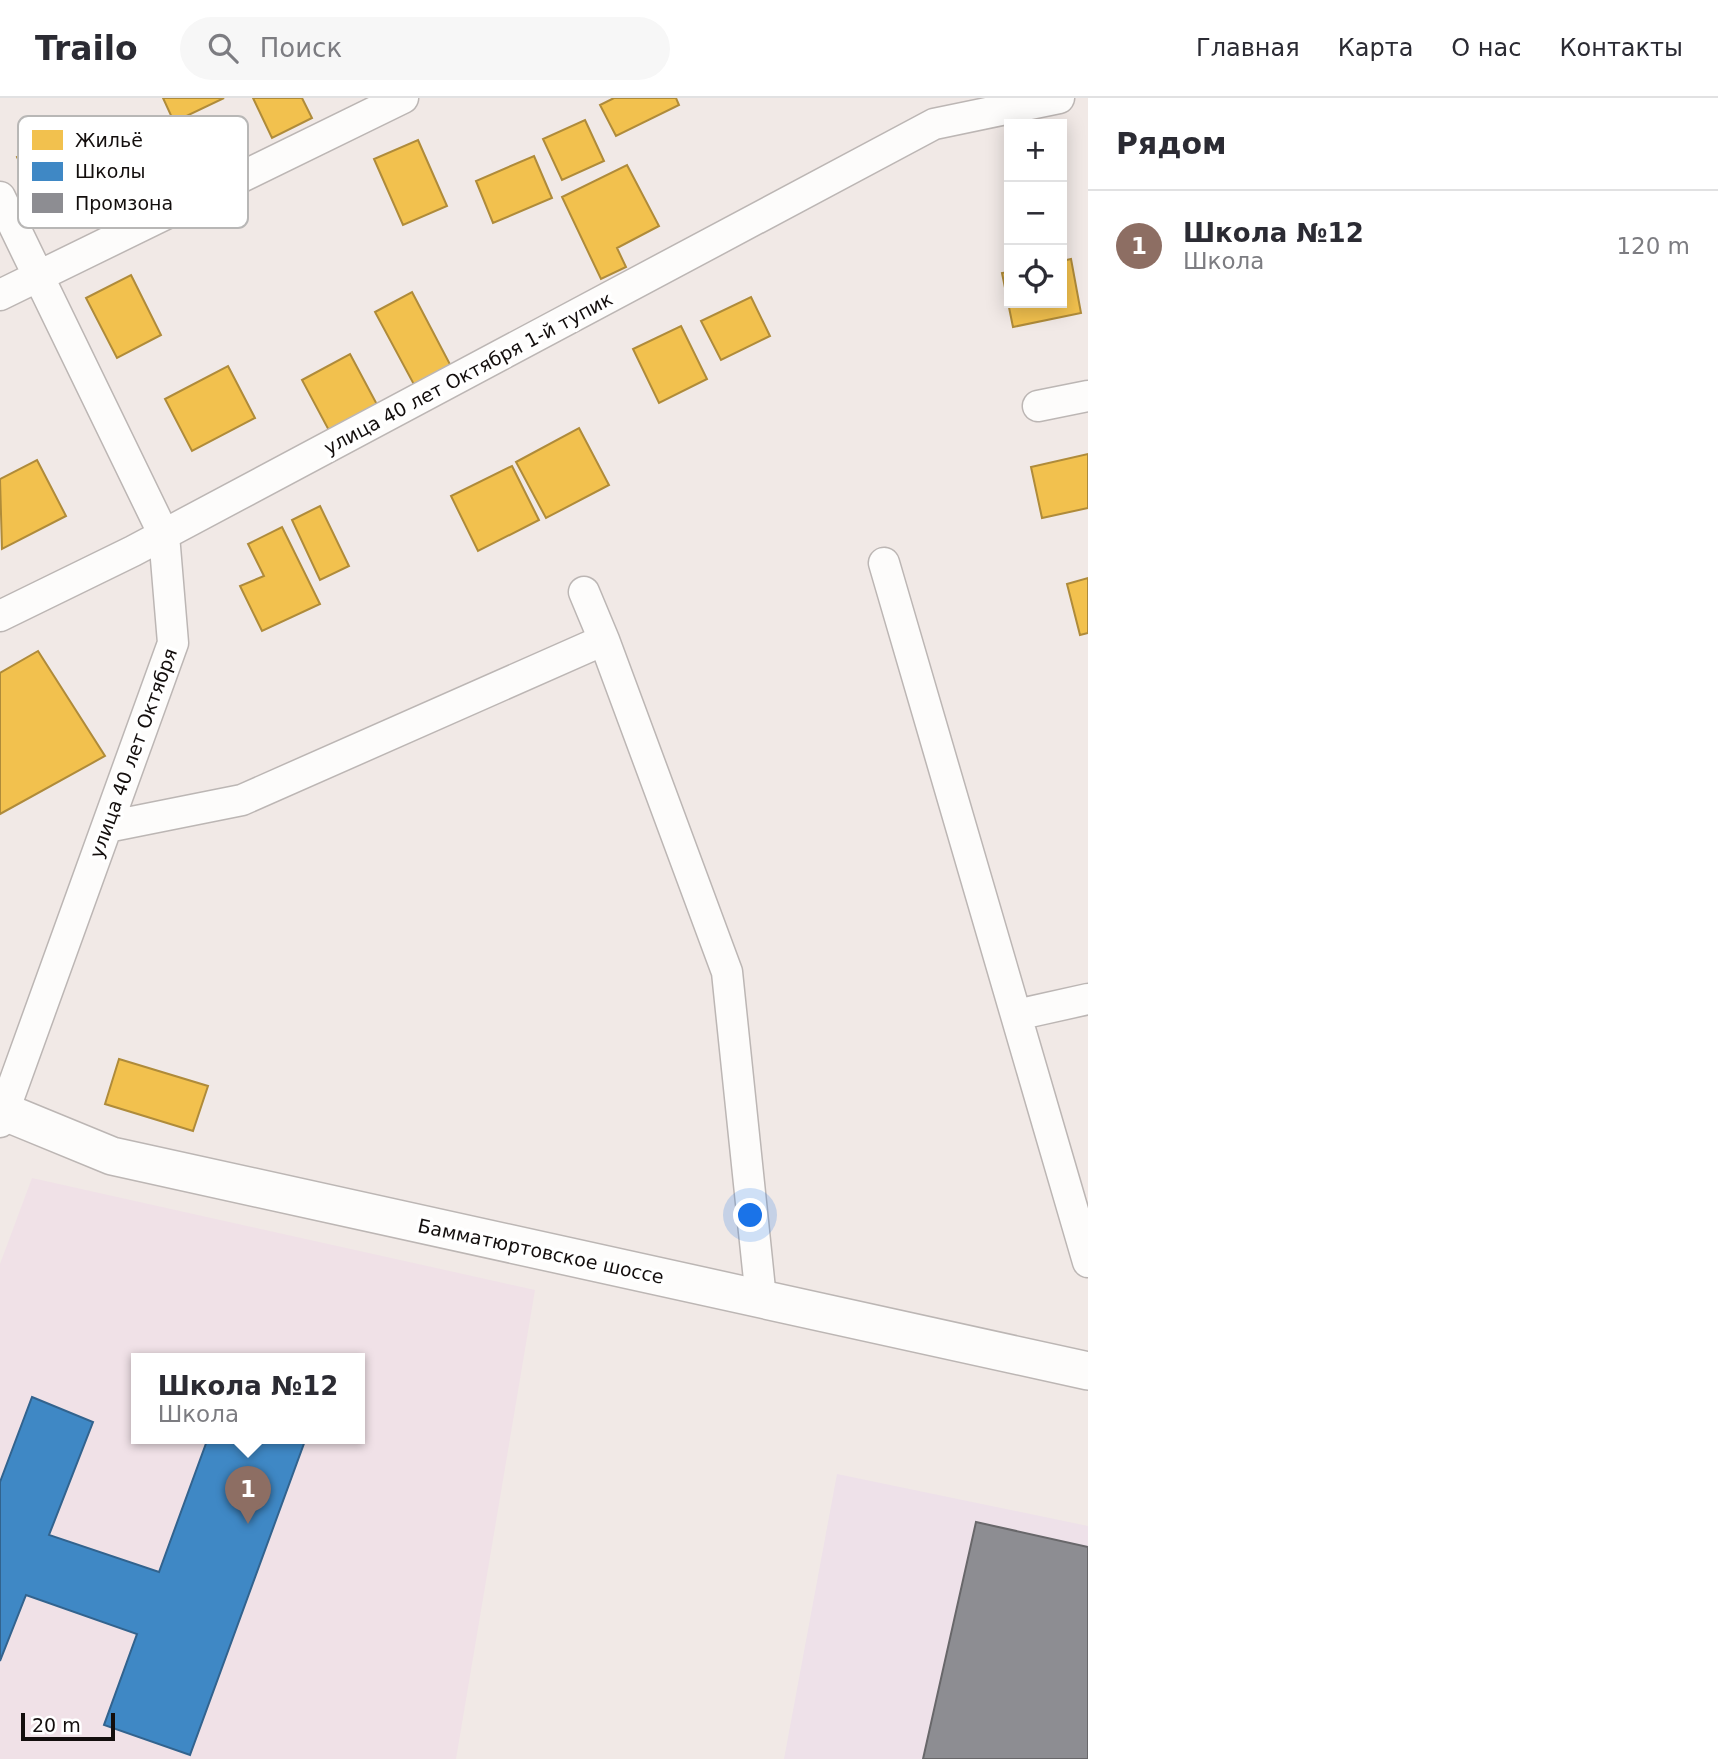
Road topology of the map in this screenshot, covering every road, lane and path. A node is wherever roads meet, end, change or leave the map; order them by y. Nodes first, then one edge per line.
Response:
1 (403, 98) edge
2 (1059, 98) edge
3 (932, 111) edge
4 (248, 175) edge
5 (0, 197) edge
6 (140, 228) edge
7 (39, 278) junction
8 (0, 295) edge
9 (1088, 396) edge
10 (1038, 406) dead end
11 (164, 535) junction
12 (884, 563) dead end
13 (584, 592) dead end
14 (0, 616) edge
15 (604, 640) junction
16 (107, 827) junction
17 (1088, 999) edge
18 (1016, 1015) junction
19 (1, 1115) edge
20 (1088, 1262) edge
21 (761, 1299) junction
22 (1088, 1371) edge

1 - 4 street
2 - 3 street, улица 40 лет Октября 1-й тупик
3 - 11 street, улица 40 лет Октября 1-й тупик
5 - 7 street, улица 40 лет Октября
6 - 7 street
7 - 8 street
7 - 11 street, улица 40 лет Октября
9 - 10 street
11 - 14 street, улица 40 лет Октября 1-й тупик
11 - 16 street, улица 40 лет Октября
12 - 18 street
13 - 15 street
15 - 16 street
15 - 21 street
16 - 19 street, улица 40 лет Октября
17 - 18 street
18 - 20 street
19 - 21 street, Бамматюртовское шоссе
21 - 22 street, Бамматюртовское шоссе

